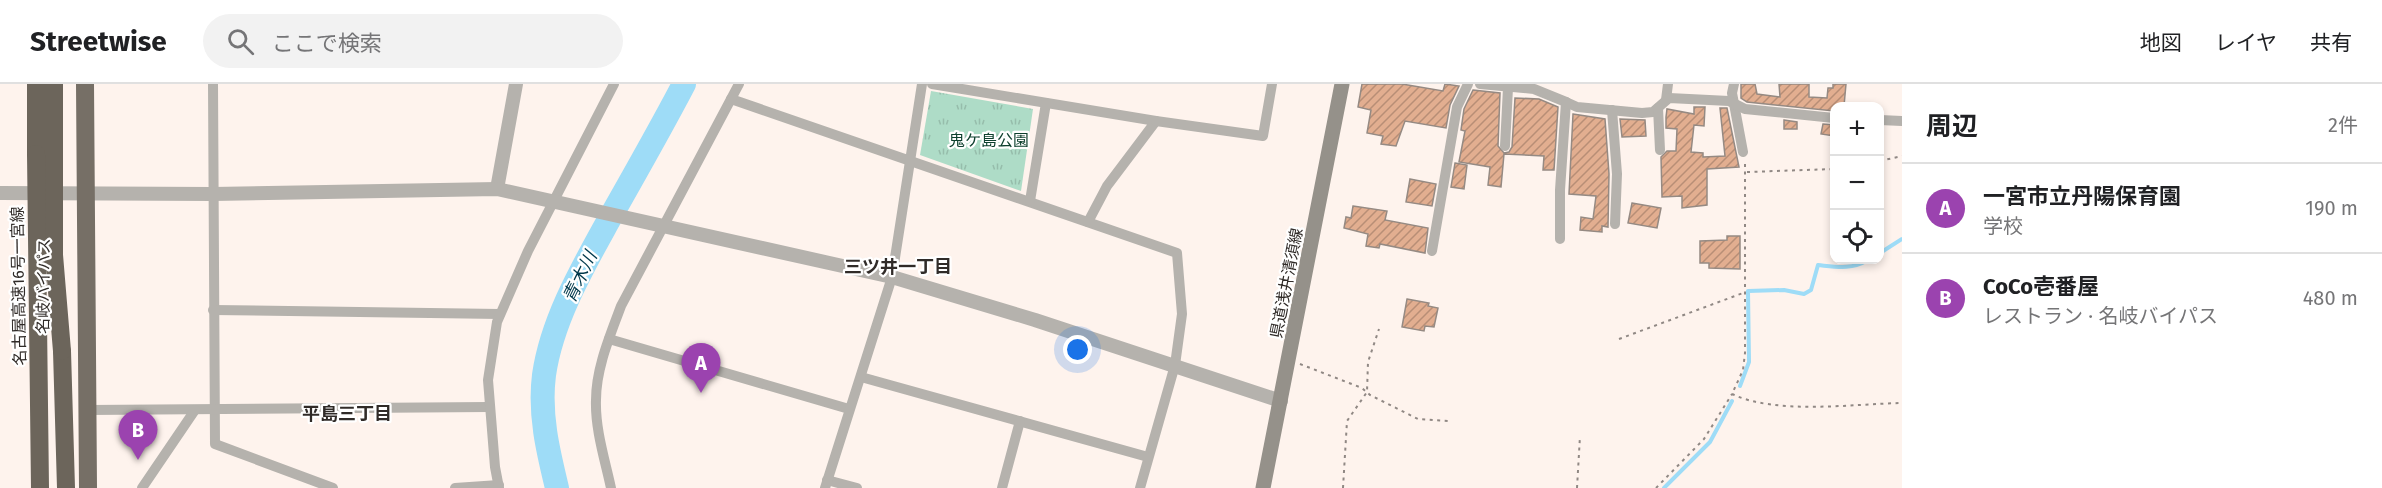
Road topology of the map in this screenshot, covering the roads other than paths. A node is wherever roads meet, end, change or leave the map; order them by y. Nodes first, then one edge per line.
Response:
1 (36, 84) edge
2 (43, 84) edge
3 (54, 84) edge
4 (64, 84) edge
5 (85, 84) edge
6 (213, 84) edge
7 (516, 84) edge
8 (614, 84) edge
9 (739, 84) edge
10 (922, 84) edge
11 (932, 84) edge
12 (1272, 84) edge
13 (1342, 84) edge
14 (1468, 84) edge
15 (1480, 84) edge
16 (1668, 84) edge
17 (1734, 84) edge
18 (1535, 87) edge
19 (1508, 88) junction
20 (730, 99) junction
21 (1566, 102) junction
22 (1046, 103) junction
23 (1662, 104) junction
24 (1737, 106) junction
25 (1612, 110) junction
26 (1830, 118) edge
27 (1884, 120) edge
28 (1156, 121) junction
29 (1902, 121) edge
30 (1504, 146) dead end
31 (1660, 150) dead end
32 (1743, 152) road end
33 (910, 161) junction
34 (498, 189) junction
35 (0, 193) edge
36 (45, 193) junction
37 (86, 194) junction
38 (213, 194) junction
39 (1030, 201) junction
40 (561, 202) junction
41 (1088, 222) junction
42 (1615, 224) dead end
43 (663, 225) junction
44 (1560, 239) dead end
45 (1432, 251) dead end
46 (892, 277) junction
47 (213, 310) junction
48 (500, 314) junction
49 (609, 339) junction
50 (62, 351) junction
51 (1175, 365) junction
52 (861, 377) junction
53 (1281, 401) junction
54 (489, 407) junction
55 (849, 409) junction
56 (88, 410) junction
57 (195, 410) junction
58 (215, 410) junction
59 (1020, 421) junction
60 (1148, 457) junction
61 (826, 484) edge
62 (499, 487) edge
63 (39, 488) edge
64 (66, 488) edge
65 (87, 488) edge
66 (142, 488) edge
67 (333, 488) edge
68 (455, 488) edge
69 (611, 488) edge
70 (857, 488) edge
71 (1002, 488) edge
72 (1140, 488) edge
73 (1263, 488) edge

1 - 63 highway, 名古屋高速16号一宮線, bridge
2 - 36 highway, 名岐バイパス
3 - 50 highway, bridge
4 - 50 highway, bridge
5 - 37 highway
6 - 38 street
7 - 34 street
8 - 40 street
9 - 20 street
10 - 33 street
11 - 22 street
12 - 28 street
13 - 53 main road, 県道浅井清須線
14 - 45 street
15 - 19 street
16 - 23 street
17 - 24 street
18 - 19 street
18 - 21 street
19 - 30 street
20 - 33 street
20 - 43 street
21 - 25 street
21 - 44 street
22 - 28 street
22 - 39 street
23 - 24 street
23 - 25 street
23 - 31 street
24 - 26 street
24 - 32 street
25 - 42 street
27 - 29 street
28 - 41 street
33 - 39 street
33 - 46 street
34 - 38 street
34 - 40 street
35 - 36 street
36 - 37 street
36 - 63 highway, 名岐バイパス
37 - 38 street
37 - 56 highway
38 - 47 street
39 - 41 street
40 - 43 street
40 - 48 street
41 - 51 street
43 - 46 street
43 - 49 street
46 - 51 street
46 - 52 street
47 - 48 street
47 - 58 street
48 - 54 street
49 - 55 street
49 - 69 street
50 - 64 highway
51 - 53 street
51 - 60 street
52 - 55 street
52 - 59 street
53 - 73 main road, 県道浅井清須線
54 - 58 street
54 - 62 street
55 - 61 street
56 - 57 street
56 - 65 highway
57 - 58 street
57 - 66 street
58 - 67 street
59 - 60 street
59 - 71 street
60 - 72 street
61 - 70 street
62 - 68 street

